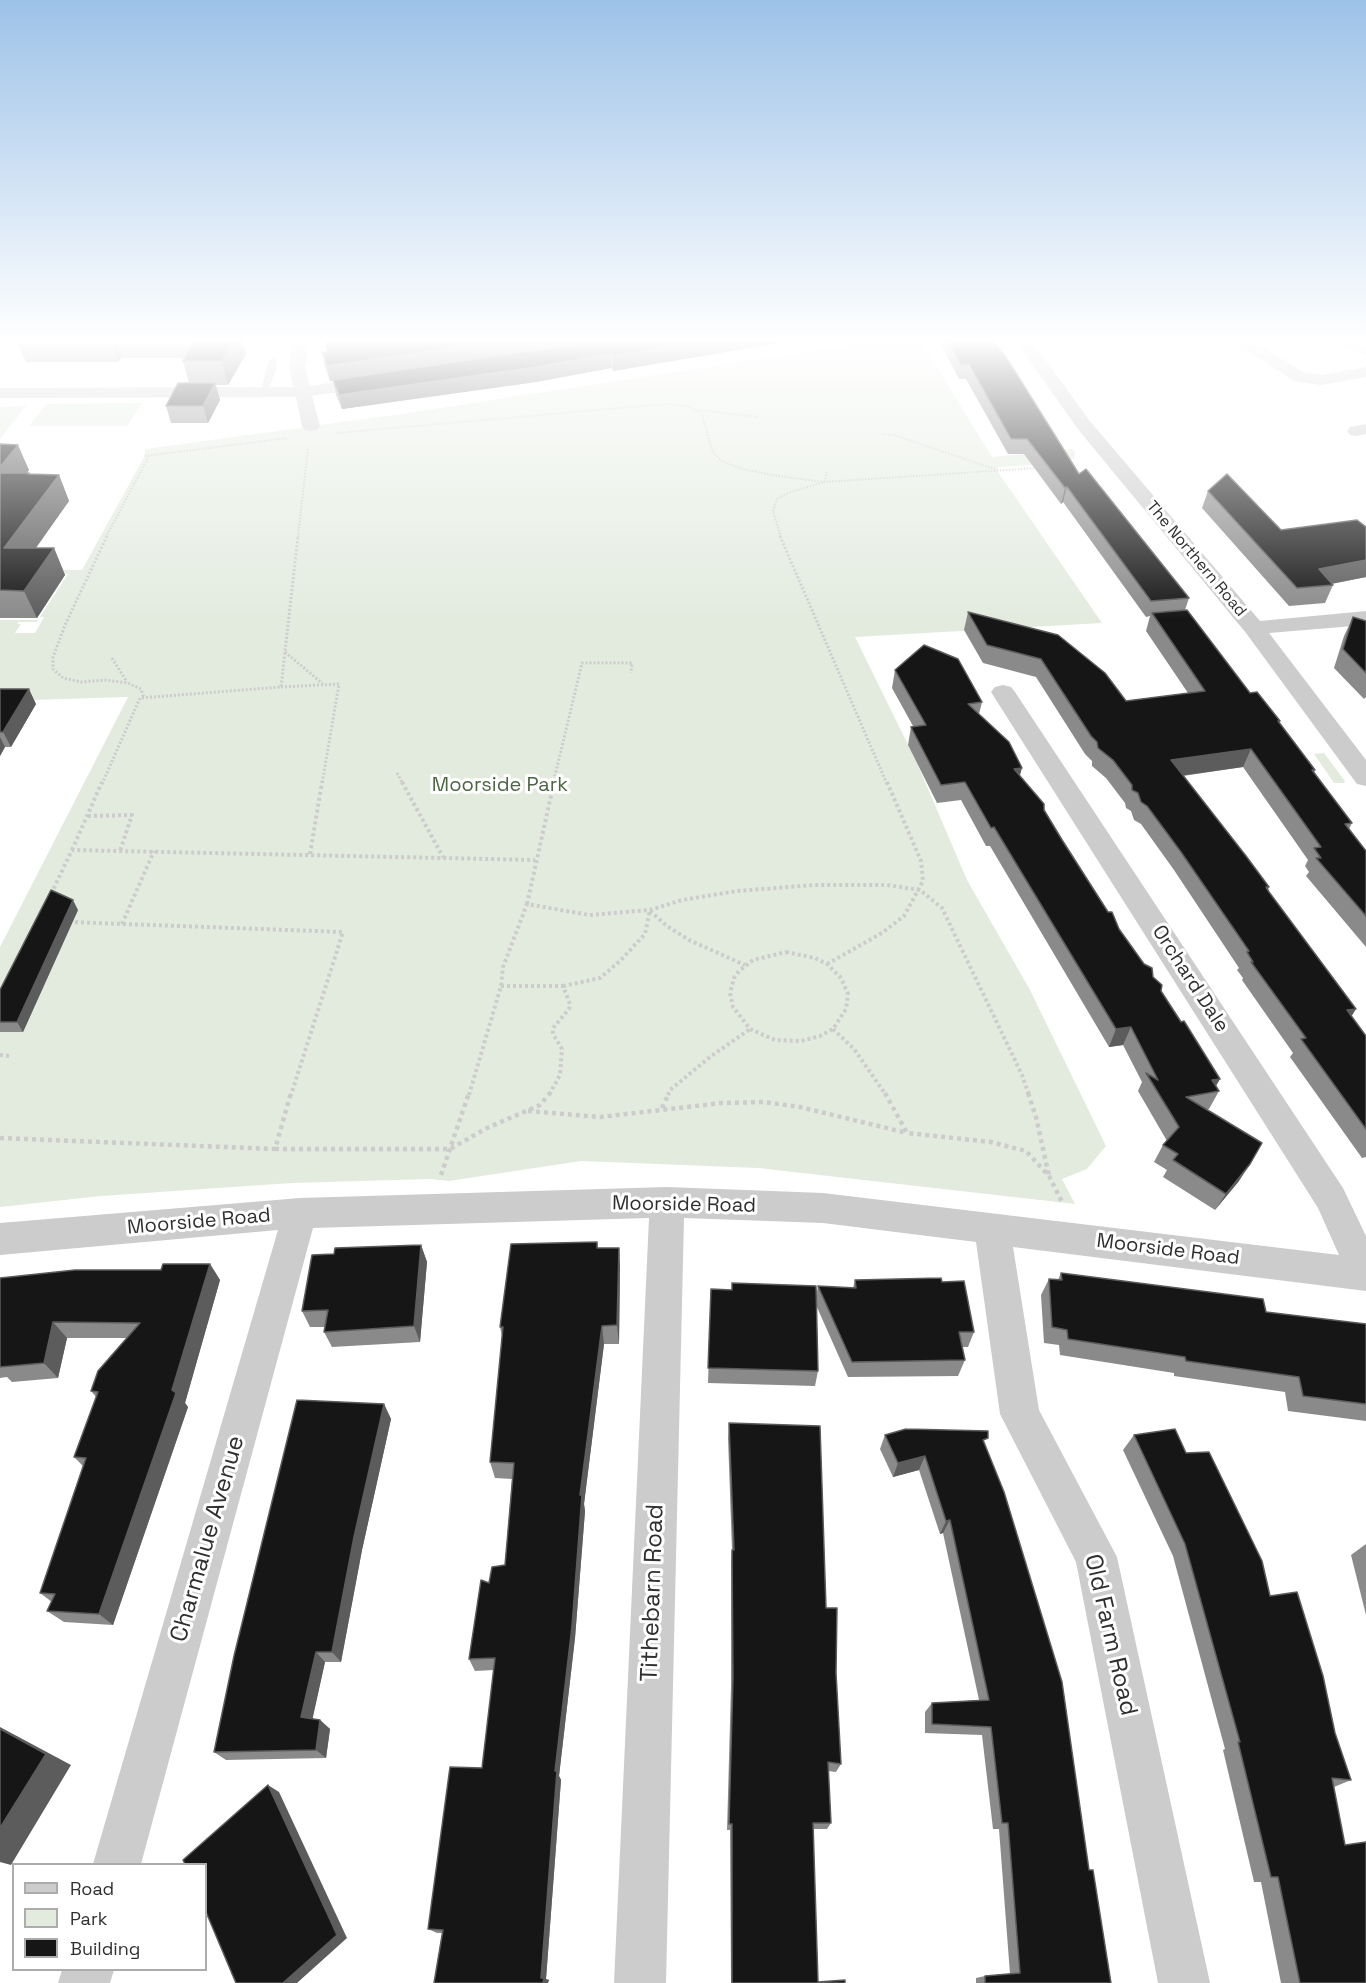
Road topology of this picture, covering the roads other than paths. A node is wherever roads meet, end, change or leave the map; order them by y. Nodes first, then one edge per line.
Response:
1 (1091, 434) edge
2 (1365, 619) edge
3 (1254, 628) junction
4 (1003, 692) dead end
5 (1366, 778) edge
6 (667, 1202) junction
7 (300, 1213) junction
8 (992, 1228) junction
9 (0, 1239) edge
10 (1366, 1274) edge
11 (117, 1863) edge
12 (640, 1983) edge
13 (1184, 1983) edge

1 - 3 street, The Northern Road
2 - 3 street
3 - 5 street, The Northern Road
4 - 10 street, Orchard Dale
6 - 7 street, Moorside Road
6 - 8 street, Moorside Road
6 - 12 street, Tithebarn Road
7 - 9 street, Moorside Road
7 - 11 street, Charmalue Avenue
8 - 10 street, Moorside Road
8 - 13 street, Old Farm Road

